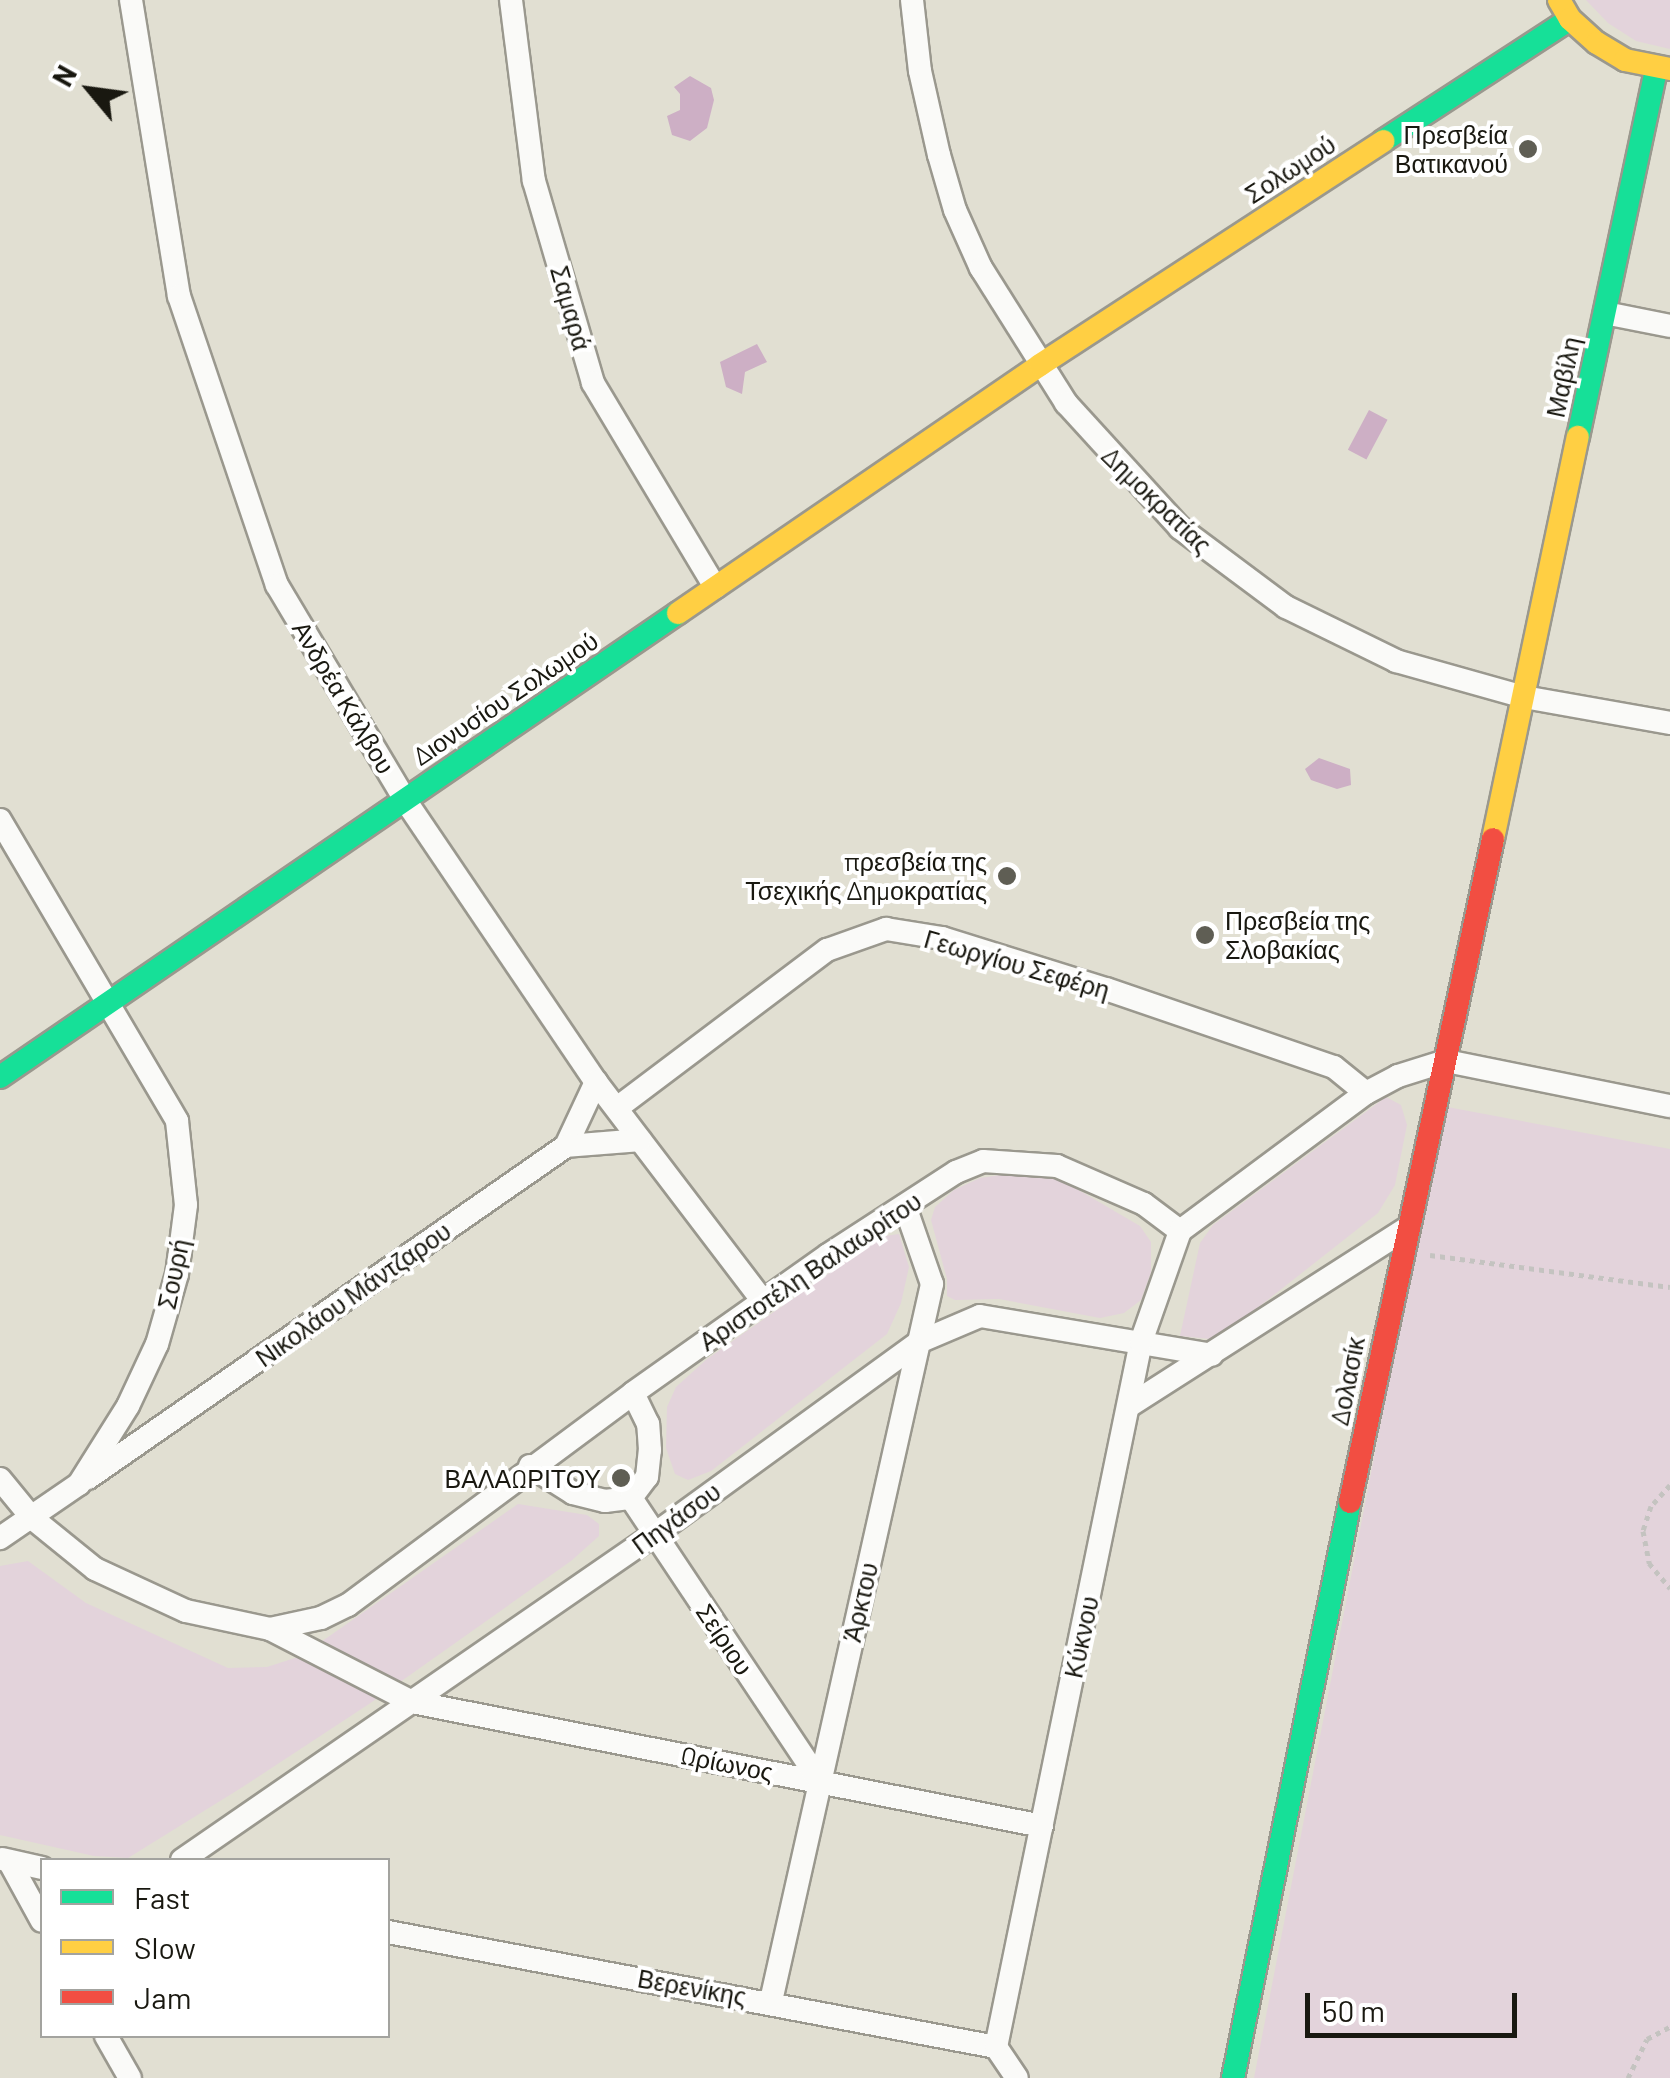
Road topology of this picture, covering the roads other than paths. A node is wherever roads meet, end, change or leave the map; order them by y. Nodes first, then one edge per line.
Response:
1 (130, 0) edge
2 (511, 0) edge
3 (912, 0) edge
4 (1565, 9) edge
5 (1663, 69) edge
6 (1605, 313) junction
7 (1670, 326) edge
8 (1040, 364) junction
9 (715, 587) junction
10 (1524, 696) junction
11 (1670, 724) edge
12 (405, 800) junction
13 (0, 820) edge
14 (109, 1002) junction
15 (1446, 1061) junction
16 (0, 1077) edge
17 (596, 1082) junction
18 (1366, 1093) junction
19 (1670, 1106) edge
20 (616, 1108) junction
21 (640, 1140) junction
22 (566, 1146) junction
23 (905, 1206) junction
24 (1409, 1227) junction
25 (1180, 1231) junction
26 (763, 1301) junction
27 (919, 1342) junction
28 (1140, 1342) junction
29 (1212, 1354) junction
30 (632, 1393) junction
31 (1130, 1406) junction
32 (530, 1466) junction
33 (0, 1478) edge
34 (80, 1484) junction
35 (631, 1498) junction
36 (32, 1518) junction
37 (655, 1534) junction
38 (0, 1538) edge
39 (270, 1629) junction
40 (412, 1702) junction
41 (820, 1781) junction
42 (1042, 1826) junction
43 (185, 1858) edge
44 (5, 1860) edge
45 (40, 1868) edge
46 (40, 1918) edge
47 (390, 1932) edge
48 (771, 2002) junction
49 (107, 2038) edge
50 (996, 2047) junction
51 (130, 2078) edge
52 (1017, 2078) edge
53 (1234, 2078) edge

1 - 12 street, Ανδρέα Κάλβου
2 - 9 street, Σαμαρά
3 - 8 street, Δημοκρατίας
4 - 5 street
4 - 8 street, Σολωμού
5 - 6 street, Μαβίλη
6 - 7 street
6 - 10 street, Μαβίλη
8 - 9 street, Διονυσίου Σολωμού
8 - 10 street, Δημοκρατίας
9 - 12 street, Διονυσίου Σολωμού
10 - 11 street, Δημοκρατίας
10 - 15 street, Δολασίκ
12 - 14 street, Διονυσίου Σολωμού
12 - 17 street, Ανδρέα Κάλβου
13 - 14 street, Σουρή
14 - 16 street, Διονυσίου Σολωμού
14 - 34 street, Σουρή
15 - 18 street
15 - 19 street
15 - 24 street, Δολασίκ
17 - 20 street, Ανδρέα Κάλβου
17 - 22 street
18 - 20 street, Γεωργίου Σεφέρη
18 - 25 street
20 - 21 street, Ανδρέα Κάλβου
21 - 22 street
21 - 26 street, Ανδρέα Κάλβου
22 - 34 street, Νικολάου Μάντζαρου
23 - 25 street, Αριστοτέλη Βαλαωρίτου
23 - 26 street, Αριστοτέλη Βαλαωρίτου
23 - 27 street, Άρκτου
24 - 29 street
24 - 53 street, Δολασίκ
25 - 28 street, Κύκνου
26 - 30 street, Αριστοτέλη Βαλαωρίτου
27 - 28 street, Πηγάσου
27 - 37 street, Πηγάσου
27 - 41 street, Άρκτου
28 - 29 street, Πηγάσου
28 - 31 street, Κύκνου
29 - 31 street
30 - 32 street, Αριστοτέλη Βαλαωρίτου
30 - 35 street
31 - 42 street, Κύκνου
32 - 35 street
32 - 39 street, Αριστοτέλη Βαλαωρίτου
33 - 36 street
34 - 36 street, Σουρή
35 - 37 street, Σείριου
36 - 38 street, Σουρή
36 - 39 street
37 - 40 street, Πηγάσου
37 - 41 street, Σείριου
39 - 40 street, Ωρίωνος
40 - 41 street, Ωρίωνος
40 - 43 street, Πηγάσου
41 - 42 street, Ωρίωνος
41 - 48 street, Άρκτου
42 - 50 street, Κύκνου
44 - 45 street
44 - 46 street
47 - 48 street, Βερενίκης
48 - 50 street, Βερενίκης
49 - 51 street
50 - 52 street

